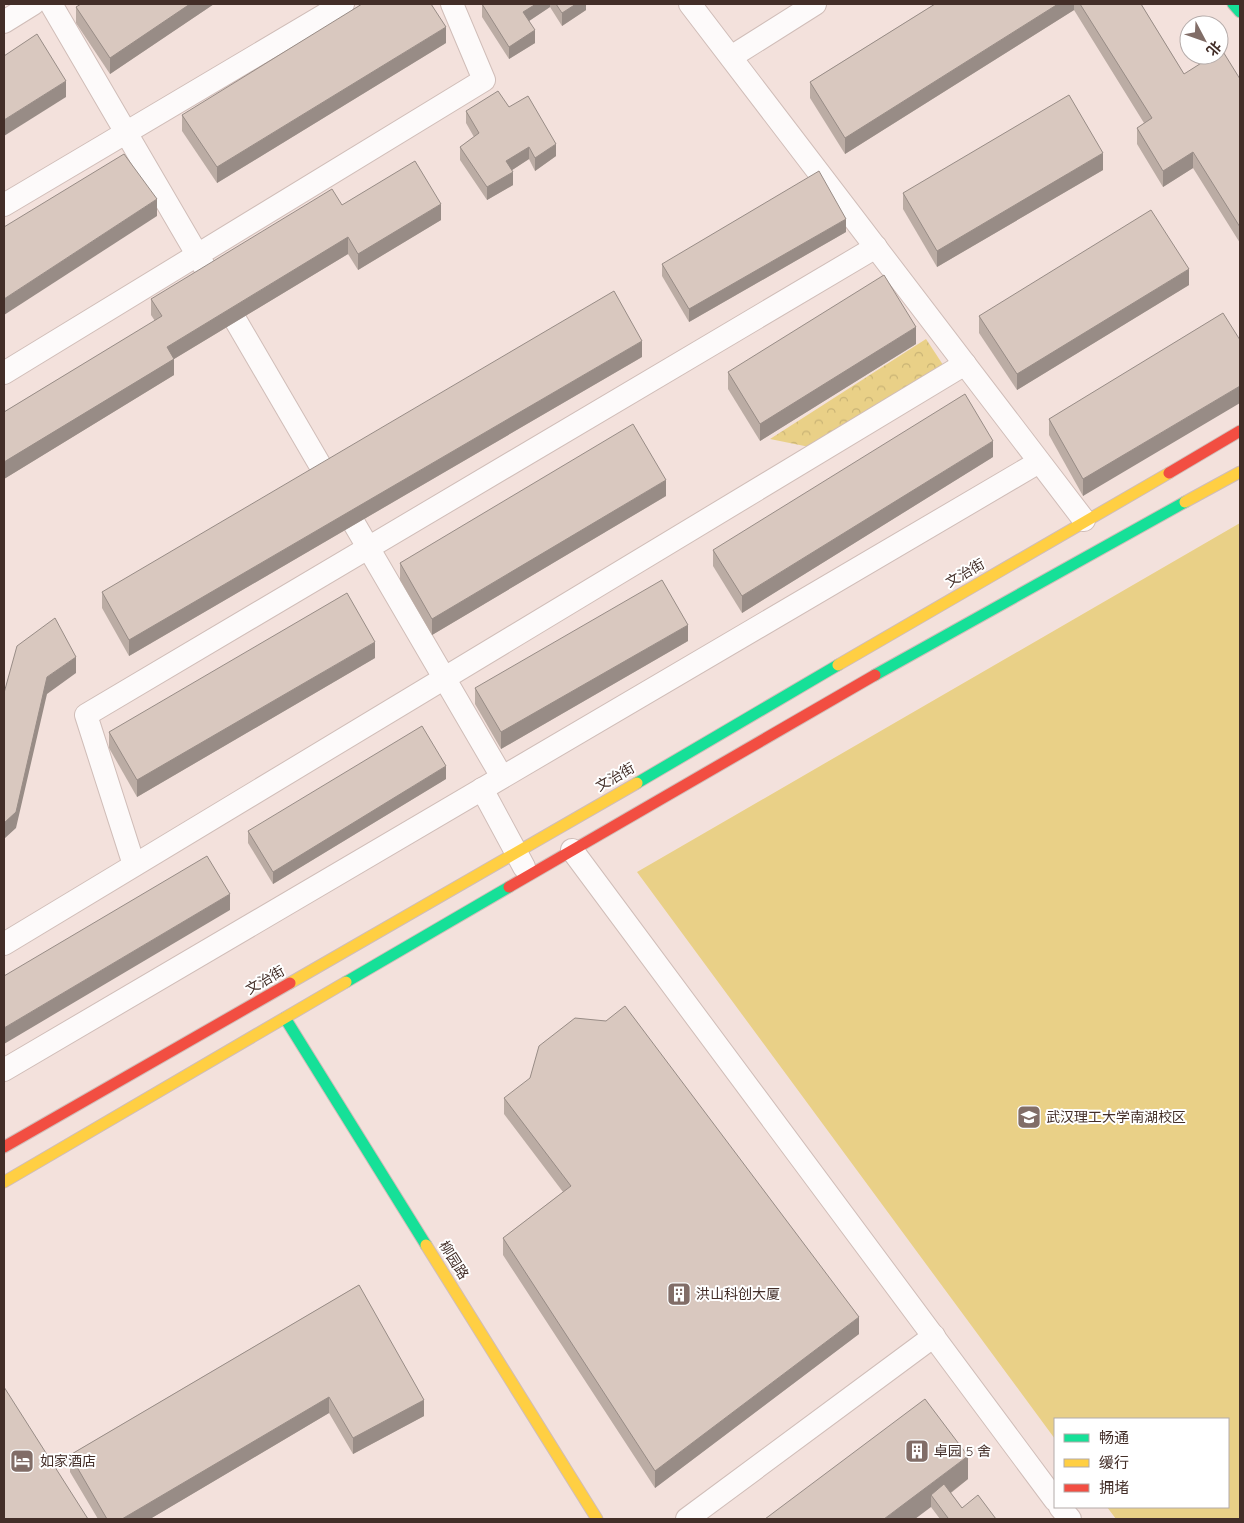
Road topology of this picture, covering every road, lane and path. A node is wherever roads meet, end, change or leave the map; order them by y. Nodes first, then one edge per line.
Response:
1 (33, 4) edge
2 (52, 4) edge
3 (343, 4) edge
4 (452, 4) edge
5 (690, 4) edge
6 (815, 4) edge
7 (1233, 4) edge
8 (1240, 12) edge
9 (4, 22) edge
10 (731, 57) junction
11 (126, 132) junction
12 (4, 205) edge
13 (876, 247) junction
14 (198, 255) junction
15 (965, 364) junction
16 (4, 373) edge
17 (1240, 431) edge
18 (1039, 462) junction
19 (1240, 472) edge
20 (1084, 520) junction
21 (369, 548) junction
22 (444, 677) junction
23 (502, 777) junction
24 (482, 789) junction
25 (572, 850) junction
26 (516, 853) junction
27 (134, 865) junction
28 (528, 874) junction
29 (4, 944) edge
30 (285, 1018) junction
31 (4, 1070) edge
32 (4, 1147) edge
33 (4, 1182) edge
34 (934, 1336) junction
35 (1054, 1499) edge
36 (1061, 1508) edge
37 (597, 1519) edge
38 (687, 1519) edge
39 (1070, 1519) edge

1 - 9 street
2 - 11 street
3 - 11 street
4 - 14 street
5 - 10 street
6 - 10 street
7 - 8 main road
10 - 13 street
11 - 12 street
11 - 14 street
13 - 15 street
13 - 21 street
14 - 16 street
14 - 21 street
15 - 18 street
15 - 22 street
17 - 20 main road, 文治街
18 - 20 street
18 - 23 street
19 - 25 main road
20 - 26 main road, 文治街
21 - 22 street
21 - 27 street
22 - 23 street
22 - 27 street
23 - 24 street
24 - 26 street
24 - 31 street
25 - 28 main road
25 - 34 street
26 - 28 street
26 - 32 main road, 文治街
27 - 29 street
28 - 30 main road
30 - 33 main road
30 - 37 main road, 柳园路
34 - 35 street
34 - 38 street
36 - 39 street

